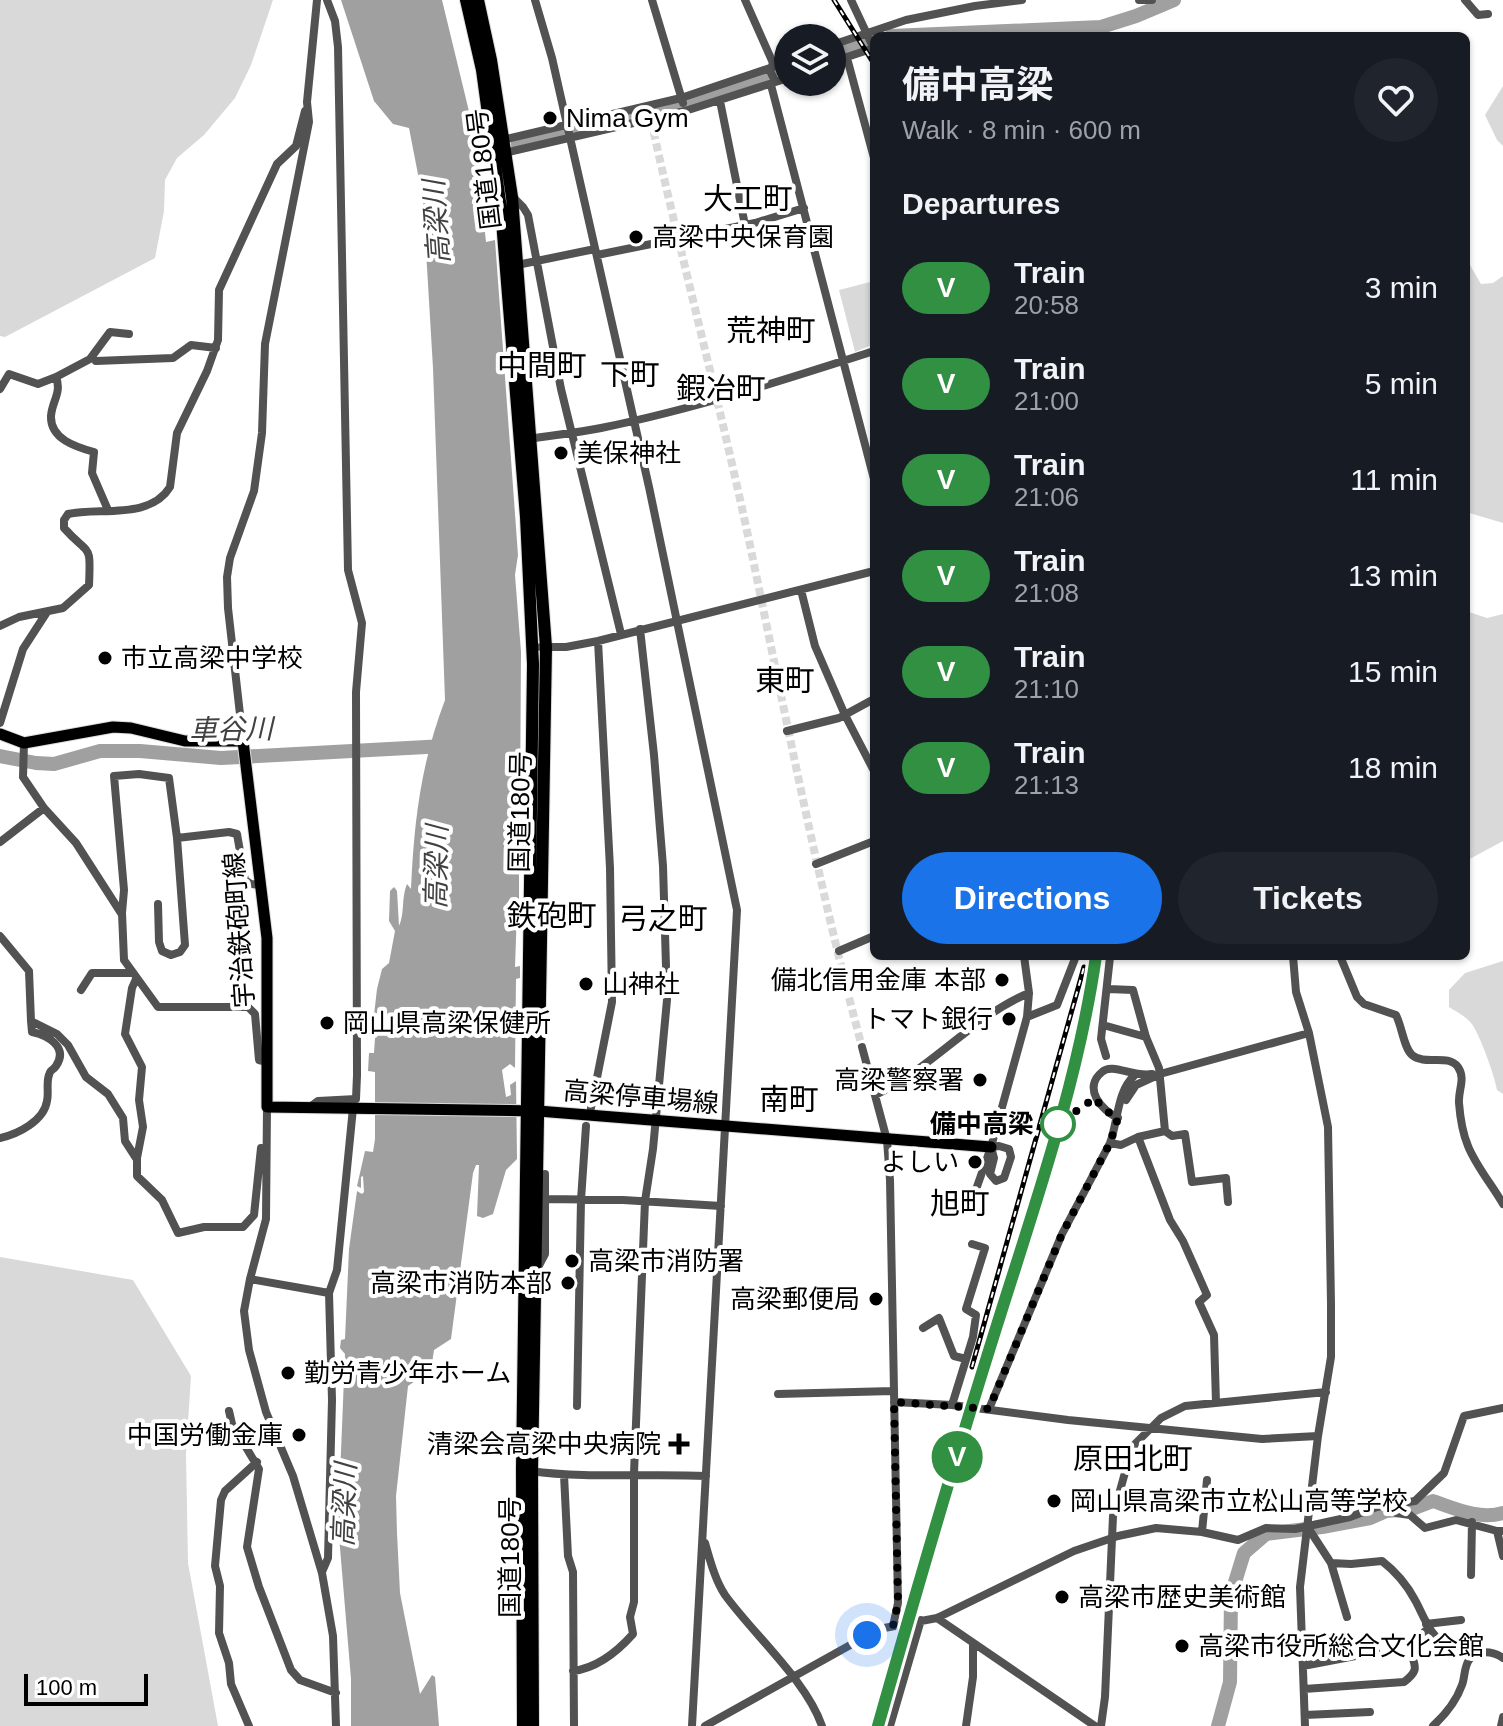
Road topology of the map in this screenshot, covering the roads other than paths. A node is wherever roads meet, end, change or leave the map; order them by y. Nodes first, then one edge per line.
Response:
1 (317, 0) edge
2 (327, 0) edge
3 (466, 0) edge
4 (478, 0) edge
5 (535, 0) edge
6 (652, 0) edge
7 (745, 0) edge
8 (851, 0) edge
9 (1022, 0) edge
10 (1139, 0) edge
11 (1152, 0) edge
12 (1465, 0) edge
13 (995, 2) edge
14 (1488, 14) dead end
15 (865, 33) junction
16 (846, 40) edge
17 (870, 42) edge
18 (870, 49) edge
19 (847, 58) joint
20 (772, 76) junction
21 (720, 101) junction
22 (307, 102) junction
23 (683, 104) junction
24 (568, 132) junction
25 (870, 143) edge
26 (500, 147) junction
27 (512, 197) junction
28 (804, 208) junction
29 (745, 225) junction
30 (596, 252) junction
31 (537, 263) junction
32 (517, 265) junction
33 (129, 334) dead end
34 (216, 348) junction
35 (870, 352) edge
36 (96, 361) dead end
37 (842, 361) junction
38 (56, 377) junction
39 (0, 389) edge
40 (634, 420) junction
41 (572, 433) junction
42 (525, 439) junction
43 (870, 464) edge
44 (108, 510) junction
45 (870, 572) edge
46 (801, 590) junction
47 (47, 612) junction
48 (677, 620) junction
49 (0, 626) edge
50 (640, 629) junction
51 (621, 634) junction
52 (598, 641) junction
53 (539, 647) junction
54 (870, 701) edge
55 (845, 715) junction
56 (0, 723) edge
57 (787, 731) dead end
58 (0, 734) edge
59 (24, 747) junction
60 (244, 750) junction
61 (870, 763) edge
62 (44, 808) junction
63 (177, 838) junction
64 (0, 842) edge
65 (870, 843) edge
66 (816, 864) dead end
67 (261, 885) junction
68 (158, 904) dead end
69 (122, 913) junction
70 (0, 936) edge
71 (870, 938) edge
72 (839, 951) dead end
73 (1025, 960) edge
74 (1074, 960) edge
75 (1111, 960) edge
76 (1293, 960) edge
77 (1342, 960) edge
78 (134, 976) junction
79 (1108, 989) junction
80 (81, 990) dead end
81 (1029, 993) junction
82 (1027, 1017) junction
83 (31, 1021) junction
84 (1103, 1025) junction
85 (1309, 1033) junction
86 (1146, 1037) junction
87 (862, 1047) tunnel mouth
88 (1106, 1056) dead end
89 (267, 1062) junction
90 (1160, 1074) junction
91 (1134, 1076) junction
92 (875, 1095) junction
93 (267, 1107) junction
94 (310, 1107) junction
95 (358, 1108) junction
96 (591, 1108) dead end
97 (527, 1111) junction
98 (1118, 1118) junction
99 (656, 1122) junction
100 (586, 1126) dead end
101 (727, 1126) junction
102 (1165, 1131) junction
103 (1138, 1137) junction
104 (0, 1138) edge
105 (887, 1140) junction
106 (265, 1141) junction
107 (1110, 1143) junction
108 (991, 1147) junction
109 (137, 1158) junction
110 (545, 1174) dead end
111 (973, 1198) dead end
112 (545, 1199) junction
113 (581, 1200) junction
114 (645, 1201) junction
115 (1228, 1202) dead end
116 (1503, 1204) edge
117 (721, 1206) junction
118 (972, 1244) dead end
119 (535, 1274) junction
120 (250, 1279) junction
121 (329, 1293) junction
122 (923, 1328) dead end
123 (966, 1359) junction
124 (893, 1391) junction
125 (1326, 1392) junction
126 (778, 1394) dead end
127 (894, 1402) junction
128 (1216, 1403) junction
129 (952, 1405) junction
130 (577, 1406) dead end
131 (1503, 1408) edge
132 (989, 1409) junction
133 (229, 1411) dead end
134 (1151, 1426) junction
135 (1318, 1436) junction
136 (257, 1462) junction
137 (527, 1470) junction
138 (634, 1473) junction
139 (564, 1475) junction
140 (706, 1476) junction
141 (1207, 1480) dead end
142 (1392, 1504) junction
143 (1472, 1522) junction
144 (1306, 1526) junction
145 (1500, 1531) edge
146 (1202, 1532) junction
147 (703, 1538) junction
148 (1111, 1538) junction
149 (1503, 1556) edge
150 (1331, 1563) junction
151 (322, 1573) junction
152 (1471, 1575) dead end
153 (1347, 1617) dead end
154 (937, 1618) junction
155 (921, 1620) junction
156 (1461, 1620) dead end
157 (893, 1626) junction
158 (1428, 1626) junction
159 (973, 1644) junction
160 (1376, 1652) dead end
161 (1478, 1654) junction
162 (1503, 1658) edge
163 (1303, 1666) junction
164 (573, 1671) junction
165 (792, 1678) junction
166 (1304, 1689) junction
167 (336, 1693) junction
168 (1370, 1712) dead end
169 (1305, 1715) junction
170 (1503, 1717) edge
171 (249, 1726) edge
172 (336, 1726) edge
173 (523, 1726) edge
174 (533, 1726) edge
175 (574, 1726) edge
176 (692, 1726) edge
177 (705, 1726) edge
178 (822, 1726) edge
179 (890, 1726) edge
180 (966, 1726) edge
181 (1095, 1726) edge
182 (1101, 1726) edge
183 (1305, 1726) edge
184 (1433, 1726) edge
185 (1501, 1726) edge

1 - 22 street
2 - 94 street
3 - 26 highway, 国道180号
4 - 26 highway, 国道180号
5 - 24 street
6 - 23 street
7 - 20 street
8 - 15 street
9 - 13 street
10 - 11 street
12 - 14 street
13 - 15 street
15 - 16 street
15 - 17 street
18 - 19 street
19 - 25 street
20 - 21 street
20 - 23 street
20 - 28 street
21 - 23 street
21 - 29 street
22 - 34 street
22 - 60 street
23 - 24 street
24 - 26 street
24 - 30 street
26 - 27 highway, 国道180号
26 - 42 highway, 国道180号
27 - 31 street
27 - 32 highway, 国道180号
28 - 29 street
28 - 37 street
29 - 30 street
30 - 31 street
30 - 40 street
31 - 32 street
31 - 41 street
32 - 42 highway, 国道180号
33 - 38 street
34 - 36 street
34 - 44 street
35 - 37 street
37 - 40 street
37 - 43 street
38 - 39 street
38 - 44 street
40 - 41 street
40 - 48 street
41 - 42 street
41 - 51 street
42 - 53 highway, 国道180号
44 - 47 street
45 - 46 street
46 - 48 street
46 - 55 street
47 - 49 street
47 - 56 street
48 - 50 street
48 - 101 street
50 - 51 street
50 - 99 street
51 - 52 street
52 - 53 street
52 - 96 street
53 - 97 highway, 国道180号
54 - 55 street
55 - 57 street
55 - 61 street
58 - 59 main road
59 - 60 main road
59 - 62 street
60 - 67 main road, 宇治鉄砲町線
62 - 64 street
62 - 69 street
63 - 67 street
63 - 68 street
63 - 69 street
65 - 66 street
67 - 89 main road, 宇治鉄砲町線
69 - 78 street
70 - 83 street
71 - 72 street
73 - 81 street
74 - 82 street
75 - 79 street
76 - 85 street
77 - 116 street
78 - 80 street
78 - 89 street
78 - 109 street
79 - 84 street
79 - 86 street
81 - 82 street
81 - 92 street
82 - 108 street
83 - 104 street
83 - 109 street
84 - 86 street
84 - 88 street
85 - 90 street
85 - 125 street
86 - 90 street
87 - 92 street
89 - 93 main road, 宇治鉄砲町線
90 - 91 street
90 - 98 street
90 - 102 street
91 - 98 street
91 - 98 street
92 - 105 street
93 - 94 main road
93 - 106 street
94 - 95 main road
95 - 97 main road
95 - 121 street
97 - 99 main road, 高梁停車場線
97 - 119 highway, 国道180号
97 - 137 highway, 国道180号
98 - 107 street
99 - 101 main road, 高梁停車場線
99 - 114 street
100 - 113 street
101 - 105 main road, 高梁停車場線
101 - 117 street
102 - 103 street
102 - 115 street
103 - 107 street
103 - 128 street
105 - 108 main road, 高梁停車場線
105 - 124 street
106 - 109 street
106 - 120 street
107 - 132 street
108 - 111 street
110 - 112 street
112 - 113 street
112 - 119 street
113 - 114 street
113 - 130 street
114 - 117 street
114 - 138 street
117 - 140 street
118 - 123 street
119 - 137 highway, 国道180号
120 - 121 street
120 - 151 street
121 - 151 street
122 - 123 street
123 - 129 street
124 - 126 street
124 - 127 street
125 - 128 street
125 - 135 street
127 - 129 street
127 - 157 street
128 - 134 street
129 - 132 street
131 - 142 street
132 - 134 street
133 - 136 street
134 - 135 street
134 - 148 street
135 - 144 street
136 - 167 street
136 - 171 street
137 - 139 street
137 - 173 highway, 国道180号
137 - 174 highway, 国道180号
138 - 139 street
138 - 140 street
138 - 164 street
139 - 164 street
140 - 147 street
141 - 146 street
142 - 143 street
142 - 144 street
143 - 145 street
143 - 152 street
144 - 146 street
144 - 150 street
144 - 163 street
145 - 149 street
146 - 148 street
147 - 165 street
147 - 176 street
148 - 154 street
148 - 182 street
150 - 153 street
150 - 158 street
151 - 167 street
154 - 155 street
154 - 159 street
155 - 157 street
155 - 179 street
156 - 158 street
157 - 165 street
158 - 161 street
158 - 166 street
159 - 180 street
159 - 181 street
160 - 163 street
161 - 162 street
161 - 184 street
163 - 166 street
164 - 175 street
165 - 177 street
165 - 178 street
166 - 169 street
167 - 172 street
168 - 169 street
169 - 183 street
170 - 185 street

